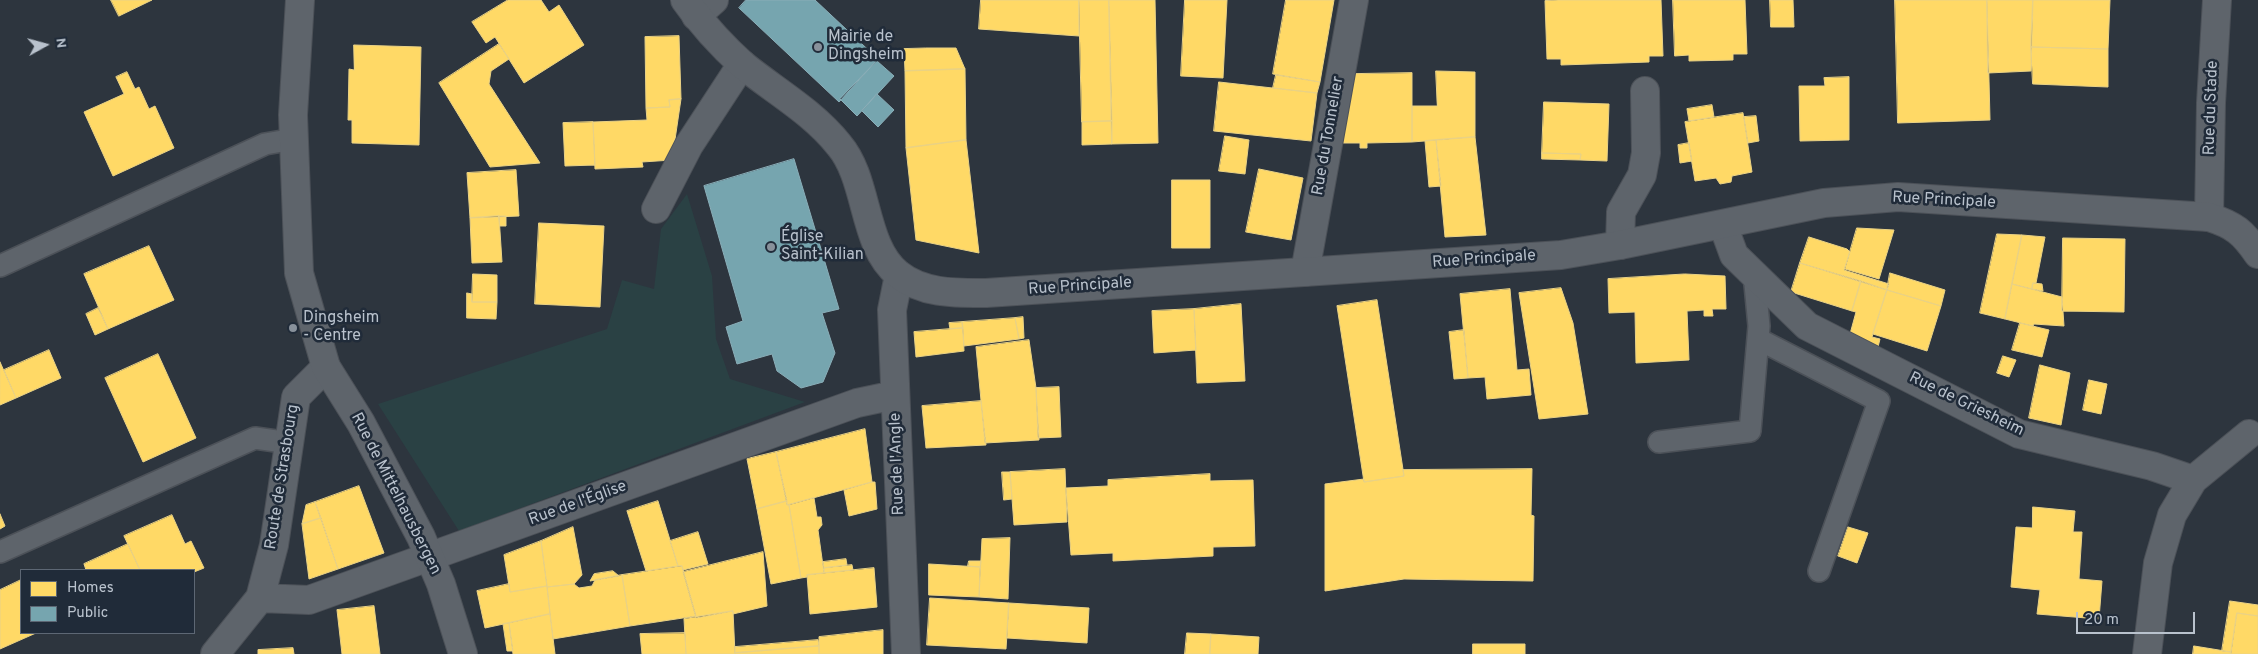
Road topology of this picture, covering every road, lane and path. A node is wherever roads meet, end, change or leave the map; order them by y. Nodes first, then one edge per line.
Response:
1 (300, 0) edge
2 (1354, 0) edge
3 (2217, 0) edge
4 (698, 5) edge
5 (742, 64) junction
6 (1645, 92) dead end
7 (294, 140) junction
8 (656, 209) dead end
9 (2209, 217) junction
10 (1723, 225) junction
11 (1620, 245) junction
12 (2258, 254) edge
13 (0, 266) edge
14 (1305, 272) junction
15 (1754, 274) junction
16 (899, 275) junction
17 (1758, 339) junction
18 (326, 367) junction
19 (895, 395) junction
20 (2255, 431) edge
21 (1659, 442) dead end
22 (290, 443) junction
23 (2193, 480) junction
24 (0, 552) edge
25 (430, 558) junction
26 (1819, 570) dead end
27 (260, 598) junction
28 (215, 654) edge
29 (463, 654) edge
30 (906, 654) edge
31 (2147, 654) edge

1 - 7 street
2 - 14 street, Rue du Tonnelier
3 - 9 street, Rue du Stade
4 - 5 street, Rue Principale
5 - 8 street
5 - 16 street, Rue Principale
6 - 11 street
7 - 13 lane
7 - 18 street
9 - 10 street, Rue Principale
9 - 12 street, Rue Principale
10 - 11 street, Rue Principale
10 - 15 street, Rue de Griesheim
11 - 14 street, Rue Principale
14 - 16 street, Rue Principale
15 - 17 lane
15 - 23 street, Rue de Griesheim
16 - 19 street, Rue de l'Angle
17 - 21 lane
17 - 26 lane
18 - 22 street, Route de Strasbourg
18 - 25 street, Rue de Mittelhausbergen
19 - 25 street, Rue de l'Église
19 - 30 street, Rue de l'Angle
20 - 23 street
22 - 24 lane
22 - 27 street, Route de Strasbourg
23 - 31 street
25 - 27 street, Rue de l'Église
25 - 29 street, Rue de Mittelhausbergen
27 - 28 street, Route de Strasbourg

